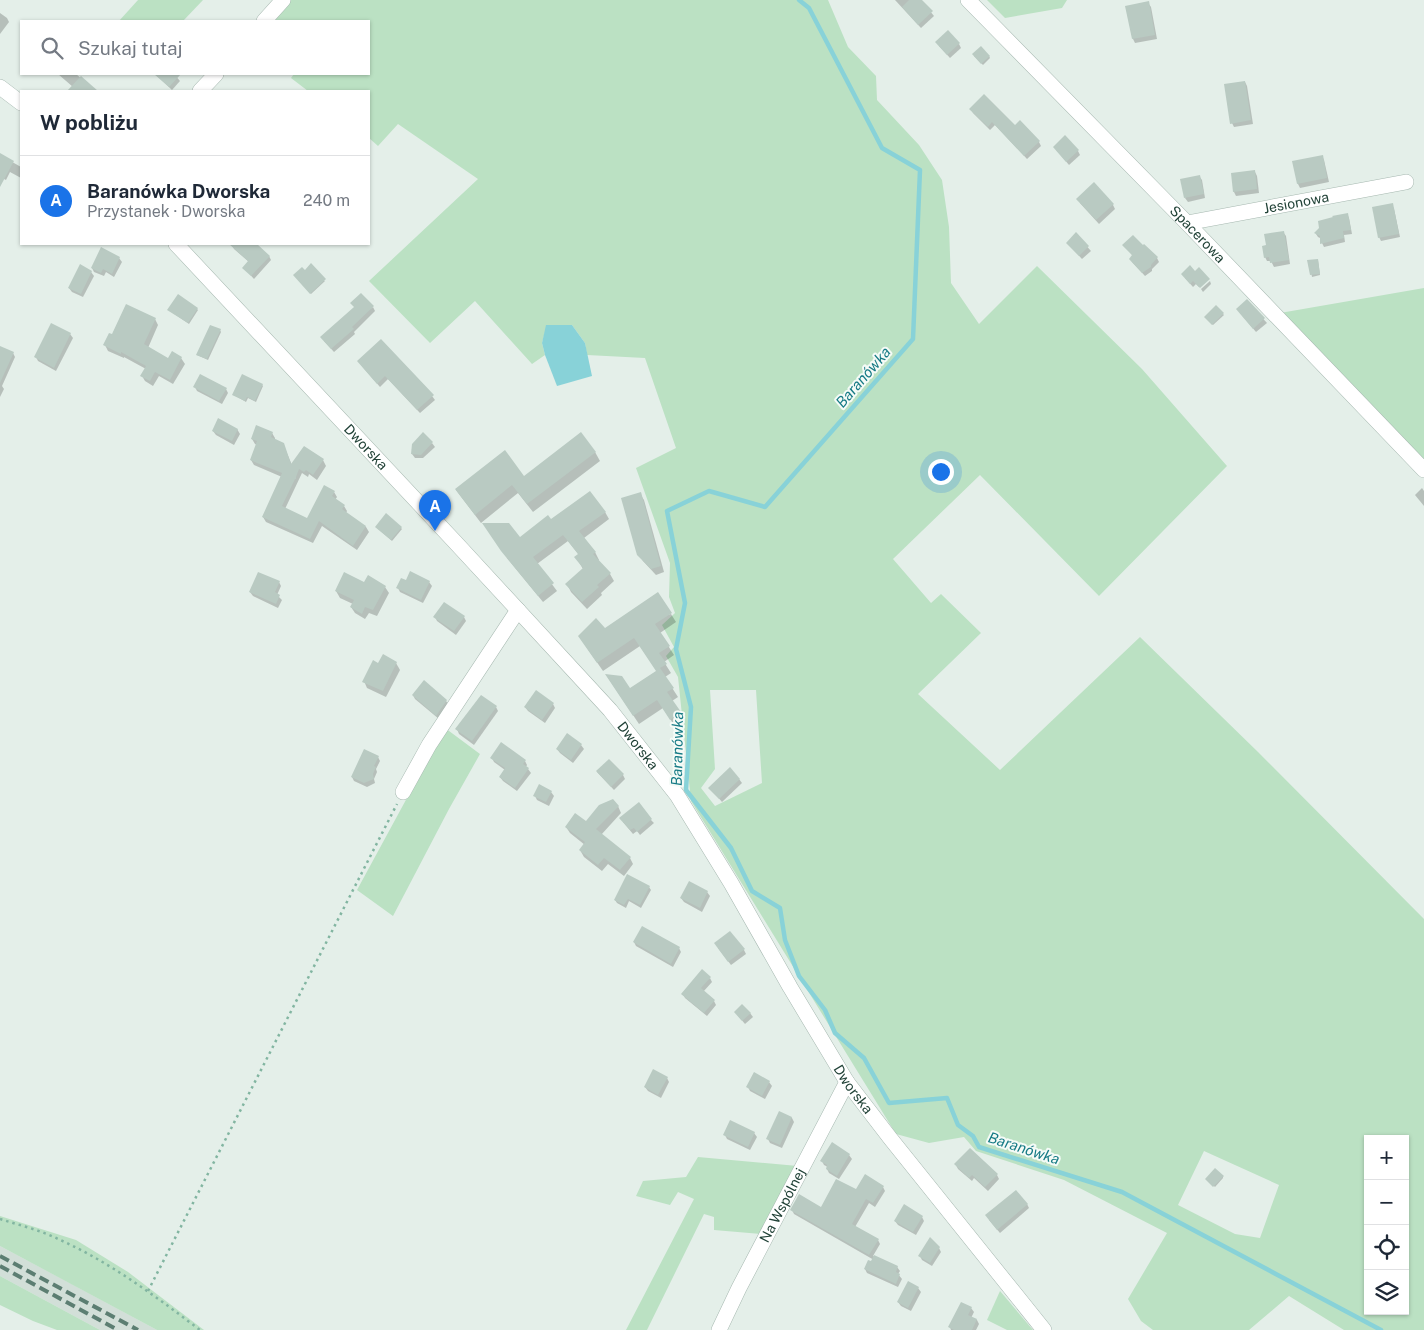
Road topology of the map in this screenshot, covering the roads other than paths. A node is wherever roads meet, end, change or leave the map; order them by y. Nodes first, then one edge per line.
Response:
1 (283, 0) edge
2 (968, 0) edge
3 (265, 20) edge
4 (215, 75) edge
5 (0, 87) edge
6 (201, 90) edge
7 (20, 102) edge
8 (1406, 182) dead end
9 (1188, 223) junction
10 (177, 245) edge
11 (1424, 470) edge
12 (518, 610) junction
13 (403, 792) road end
14 (847, 1082) junction
15 (719, 1330) edge
16 (1044, 1330) edge

1 - 3 street
2 - 9 street, Spacerowa
4 - 6 street
5 - 7 street
8 - 9 street, Jesionowa
9 - 11 street, Spacerowa
10 - 12 street, Dworska
12 - 13 street
12 - 14 street, Dworska
14 - 15 street, Na Wspólnej
14 - 16 street, Dworska

